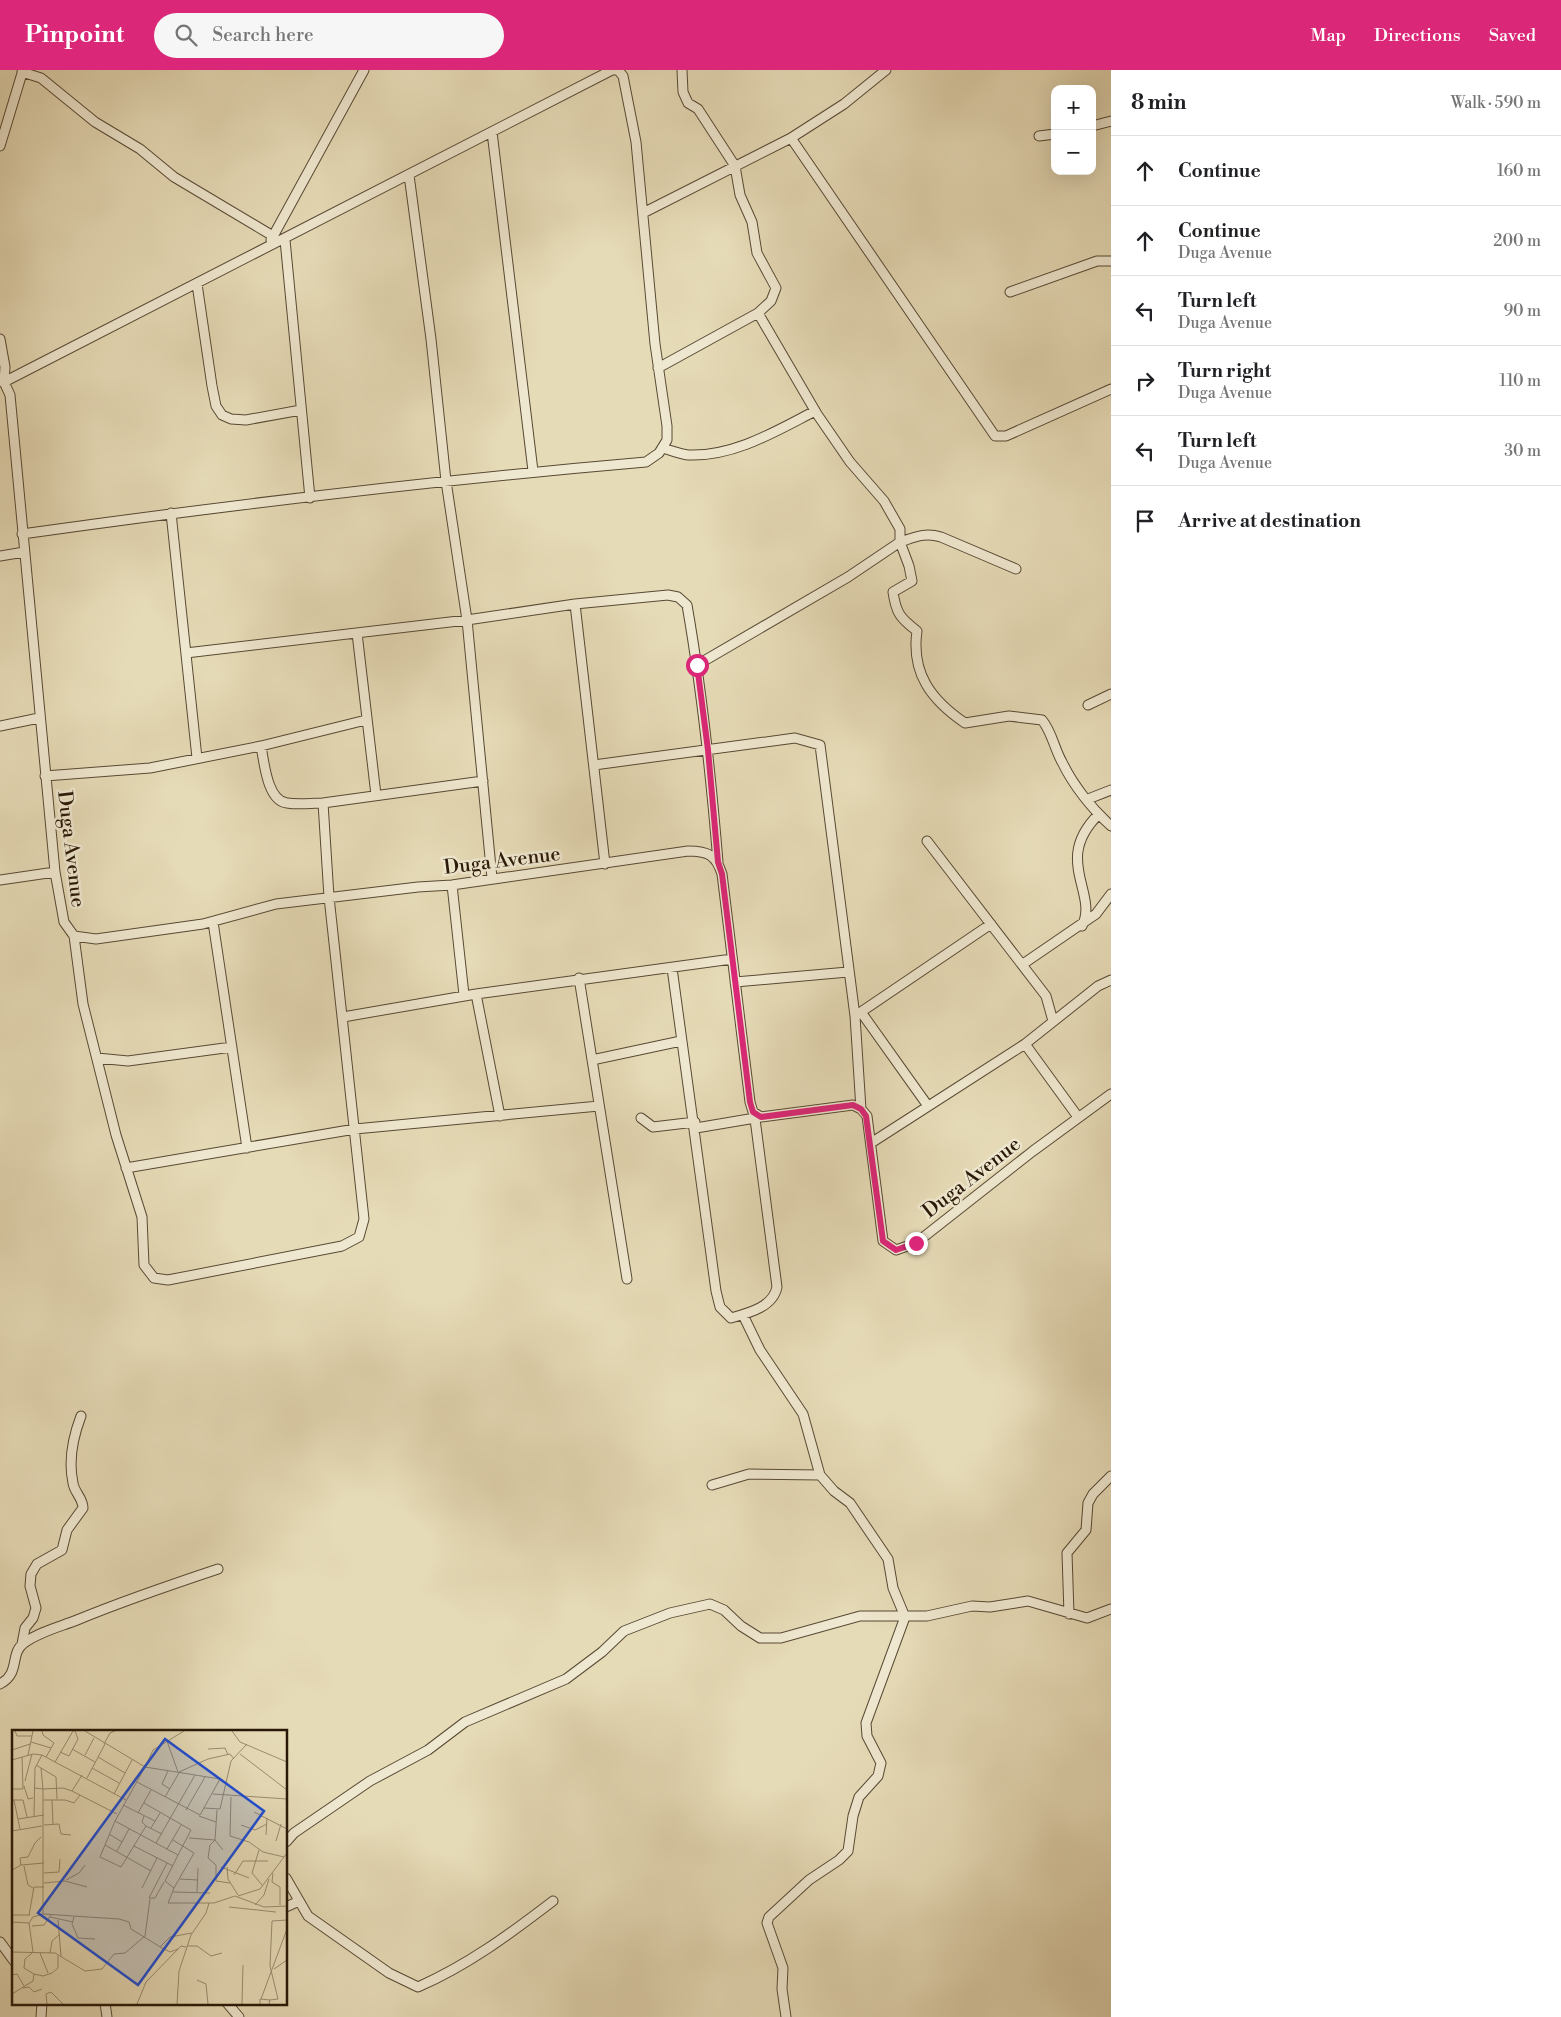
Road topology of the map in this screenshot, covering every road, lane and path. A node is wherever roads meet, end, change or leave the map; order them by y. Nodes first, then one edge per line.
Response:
1 (364, 70) edge
2 (682, 70) edge
3 (886, 70) edge
4 (23, 71) edge
5 (1111, 121) edge
6 (1096, 125) edge
7 (492, 132) junction
8 (1051, 134) edge
9 (1039, 136) dead end
10 (791, 138) junction
11 (0, 146) edge
12 (735, 166) junction
13 (409, 175) junction
14 (643, 213) junction
15 (273, 236) junction
16 (285, 240) junction
17 (267, 247) junction
18 (1111, 261) edge
19 (197, 284) junction
20 (1010, 292) dead end
21 (758, 313) junction
22 (0, 339) edge
23 (658, 368) junction
24 (2, 382) edge
25 (1111, 389) edge
26 (301, 410) junction
27 (815, 411) junction
28 (662, 448) junction
29 (533, 472) junction
30 (446, 481) junction
31 (310, 498) junction
32 (171, 513) junction
33 (22, 534) junction
34 (900, 542) junction
35 (24, 552) junction
36 (0, 556) edge
37 (1016, 569) dead end
38 (575, 604) junction
39 (467, 620) junction
40 (357, 633) junction
41 (186, 653) junction
42 (697, 665) junction
43 (1111, 694) edge
44 (1088, 705) dead end
45 (39, 718) junction
46 (366, 720) junction
47 (0, 726) edge
48 (261, 746) junction
49 (708, 750) junction
50 (197, 758) junction
51 (594, 765) junction
52 (45, 776) junction
53 (483, 781) junction
54 (1111, 790) edge
55 (376, 795) junction
56 (1088, 800) junction
57 (323, 802) junction
58 (1099, 814) junction
59 (1111, 826) edge
60 (928, 841) dead end
61 (718, 862) junction
62 (605, 864) junction
63 (55, 872) junction
64 (492, 878) junction
65 (0, 880) edge
66 (452, 885) junction
67 (1111, 894) edge
68 (329, 897) junction
69 (213, 922) junction
70 (991, 924) junction
71 (1082, 926) junction
72 (74, 936) junction
73 (732, 958) junction
74 (1023, 964) junction
75 (672, 968) junction
76 (848, 972) junction
77 (579, 978) junction
78 (1111, 980) edge
79 (735, 982) junction
80 (476, 994) junction
81 (464, 996) junction
82 (858, 1014) junction
83 (343, 1017) junction
84 (1053, 1020) junction
85 (681, 1041) junction
86 (1025, 1044) junction
87 (232, 1047) junction
88 (96, 1058) junction
89 (592, 1060) junction
90 (1111, 1094) edge
91 (599, 1106) junction
92 (928, 1106) junction
93 (861, 1109) junction
94 (500, 1116) junction
95 (1078, 1117) junction
96 (641, 1118) dead end
97 (758, 1118) junction
98 (695, 1125) junction
99 (355, 1129) junction
100 (871, 1143) junction
101 (246, 1148) junction
102 (126, 1168) junction
103 (627, 1280) dead end
104 (743, 1315) junction
105 (81, 1416) dead end
106 (820, 1476) junction
107 (1111, 1476) edge
108 (712, 1485) dead end
109 (218, 1569) dead end
110 (1111, 1609) edge
111 (1069, 1614) junction
112 (905, 1617) junction
113 (22, 1644) junction
114 (0, 1684) edge
115 (288, 1840) edge
116 (288, 1882) edge
117 (299, 1901) junction
118 (553, 1901) dead end
119 (288, 1906) edge
120 (0, 1942) edge
121 (12, 1958) edge
122 (42, 2004) edge
123 (106, 2004) edge
124 (228, 2004) edge
125 (41, 2017) edge
126 (107, 2017) edge
127 (240, 2017) edge
128 (786, 2017) edge

1 - 15 street
2 - 12 street
3 - 10 street
4 - 11 street
4 - 15 street
5 - 6 street
7 - 13 street
7 - 14 street
7 - 29 street
8 - 9 street
10 - 12 street
10 - 25 street
12 - 14 street
12 - 21 street
13 - 16 street
13 - 30 street
14 - 23 street
15 - 17 street
16 - 17 street
16 - 26 street
17 - 19 street
18 - 20 street
19 - 24 street
19 - 26 street
21 - 23 street
21 - 27 street
22 - 24 street, Duga Avenue
23 - 28 street
24 - 33 street, Duga Avenue
26 - 31 street
27 - 28 street
27 - 34 street
28 - 29 street
29 - 30 street
30 - 31 street
30 - 39 street
31 - 32 street
32 - 33 street
32 - 41 street
33 - 35 street, Duga Avenue
34 - 37 street
34 - 42 street
34 - 56 street
35 - 36 street
35 - 45 street, Duga Avenue
38 - 39 street
38 - 42 street
38 - 51 street
39 - 40 street
39 - 53 street
40 - 41 street
40 - 46 street
41 - 50 street
42 - 49 street
43 - 44 street
45 - 47 street
45 - 52 street, Duga Avenue
46 - 48 street
46 - 55 street
48 - 50 street
48 - 57 street
49 - 51 street
49 - 61 street
49 - 76 street, Duga Avenue
50 - 52 street
51 - 62 street
52 - 63 street, Duga Avenue
53 - 55 street
53 - 64 street
54 - 56 street
55 - 57 street
56 - 58 street
57 - 68 street
58 - 59 street
58 - 71 street
60 - 70 street
61 - 62 street, Duga Avenue
61 - 73 street
62 - 64 street, Duga Avenue
63 - 65 street
63 - 72 street, Duga Avenue
64 - 66 street, Duga Avenue
66 - 68 street, Duga Avenue
66 - 81 street
67 - 71 street
68 - 69 street, Duga Avenue
68 - 83 street
69 - 72 street, Duga Avenue
69 - 87 street
70 - 74 street
70 - 82 street
71 - 74 street
72 - 88 street
73 - 75 street
73 - 79 street
74 - 84 street
75 - 77 street
75 - 85 street
76 - 79 street
76 - 82 street, Duga Avenue
77 - 80 street
77 - 89 street
78 - 84 street
79 - 97 street
80 - 81 street
80 - 94 street
81 - 83 street
82 - 92 street
82 - 93 street, Duga Avenue
83 - 99 street
84 - 86 street
85 - 89 street
85 - 98 street
86 - 92 street
86 - 95 street
87 - 88 street
87 - 101 street
88 - 102 street
89 - 91 street
90 - 95 street, Duga Avenue
91 - 94 street
91 - 103 street
92 - 100 street
93 - 97 street
93 - 100 street, Duga Avenue
94 - 99 street
95 - 100 street, Duga Avenue
96 - 98 street
97 - 98 street
97 - 104 street
98 - 104 street
99 - 101 street
99 - 102 street
101 - 102 street
104 - 106 street
105 - 113 street
106 - 108 street
106 - 112 street
107 - 111 street
109 - 113 street
110 - 111 street
111 - 112 street
112 - 115 street
112 - 128 street
113 - 114 street
116 - 117 street
117 - 118 street
117 - 119 street
120 - 121 street
122 - 125 street
123 - 126 street
124 - 127 street

